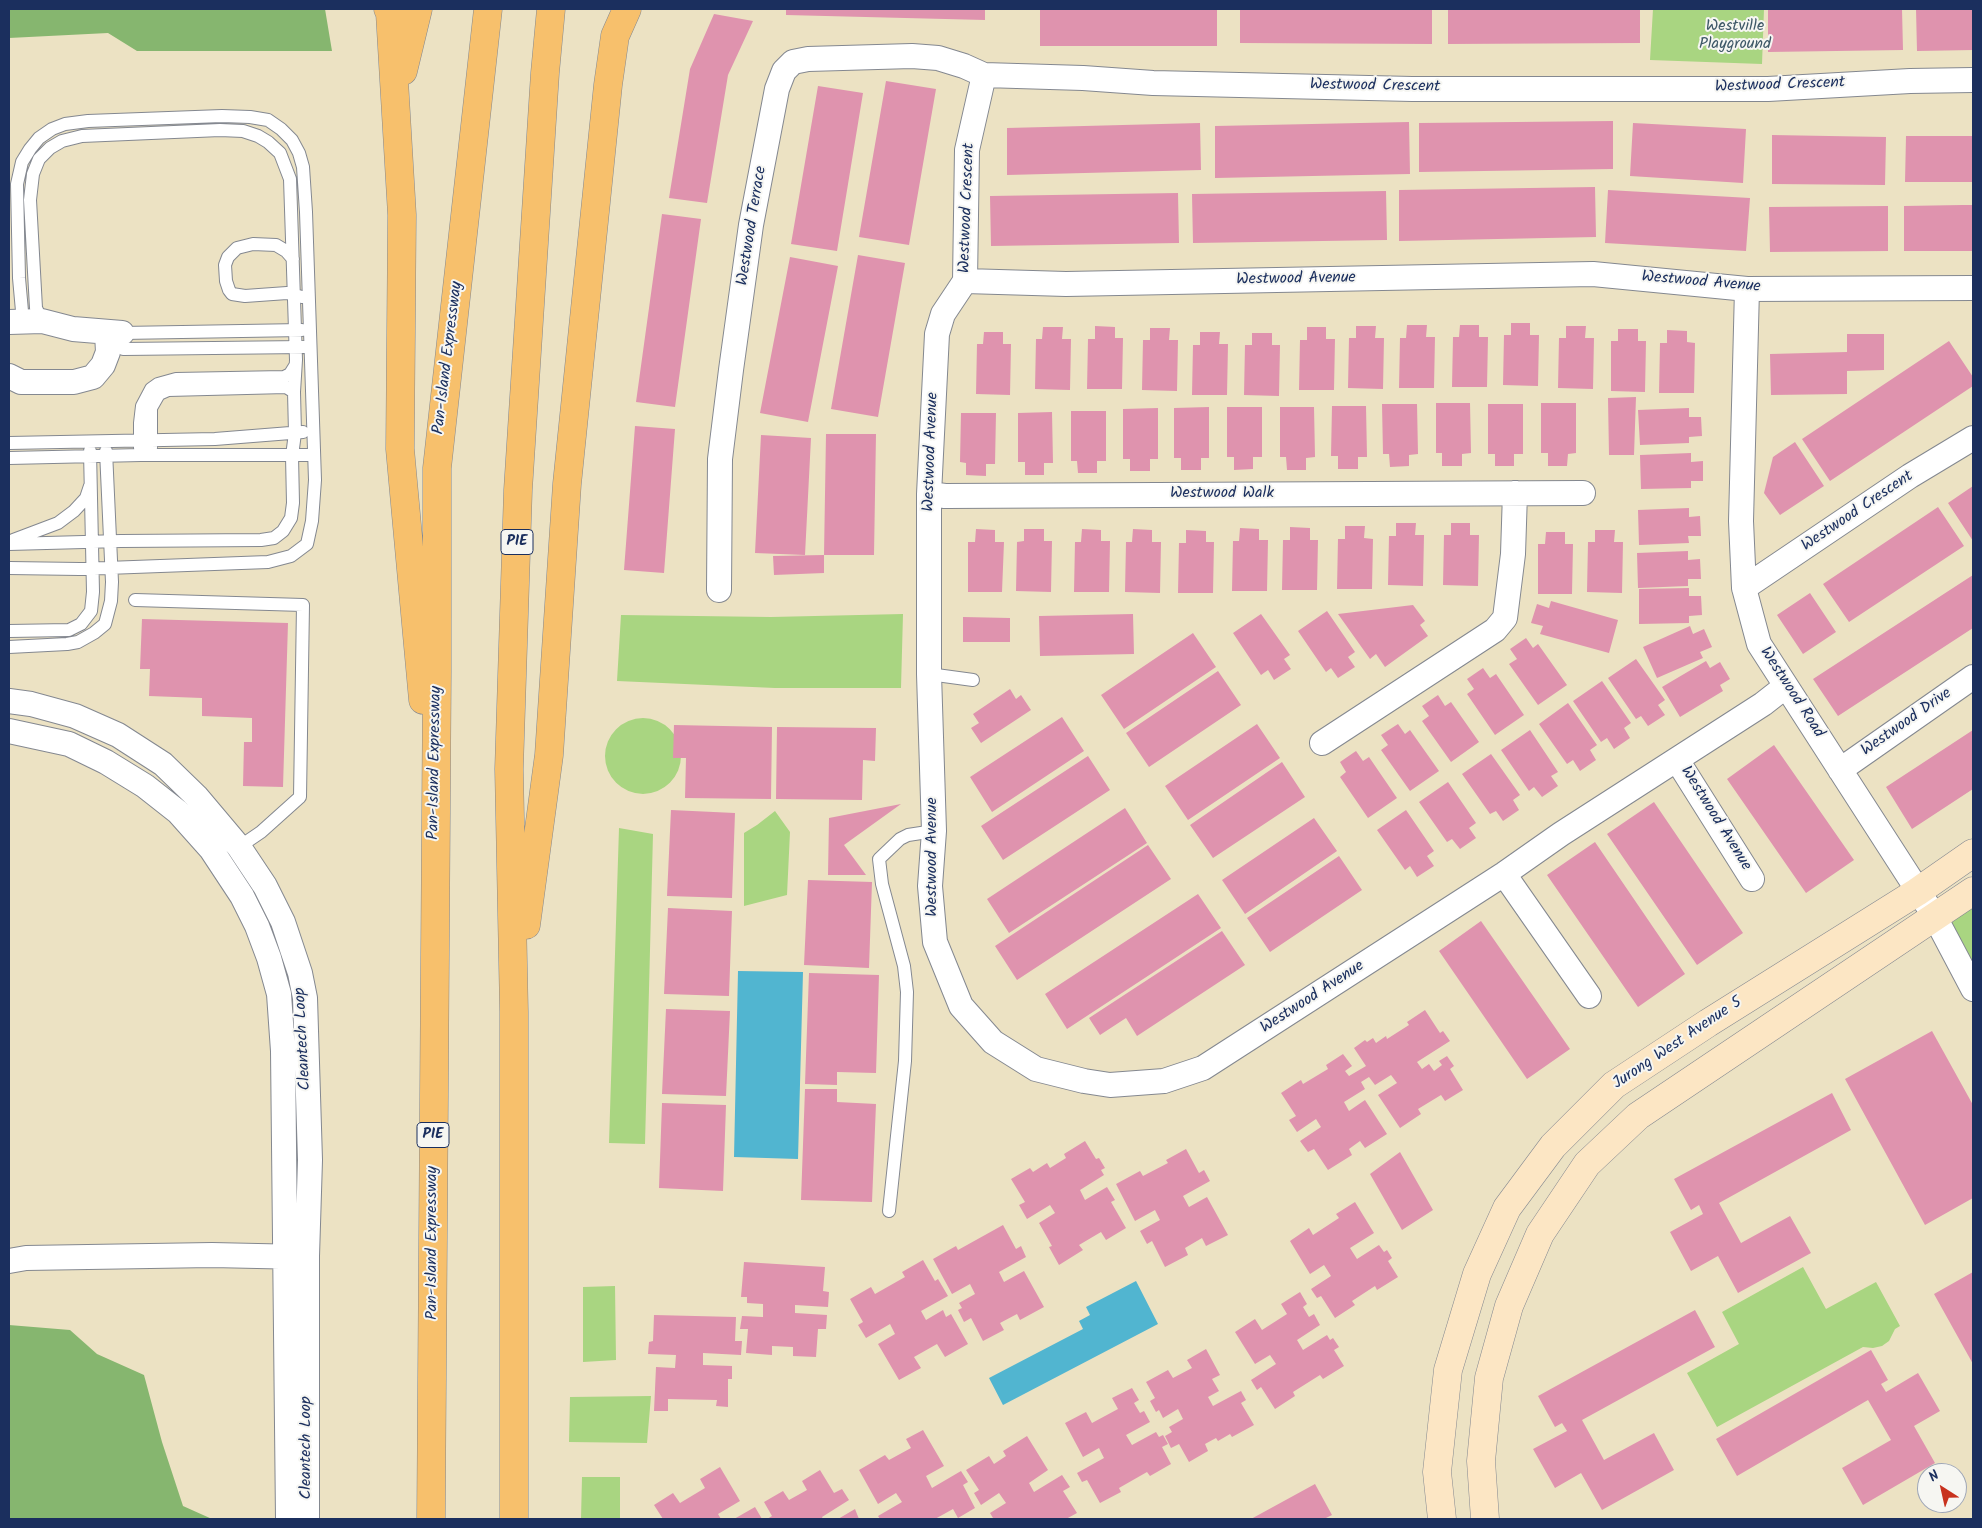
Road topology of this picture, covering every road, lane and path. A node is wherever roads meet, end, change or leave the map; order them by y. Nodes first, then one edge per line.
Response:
1 (388, 9) edge
2 (418, 9) edge
3 (488, 9) edge
4 (551, 9) edge
5 (609, 9) edge
6 (627, 9) edge
7 (610, 69) junction
8 (984, 75) junction
9 (1973, 80) edge
10 (396, 104) junction
11 (293, 259) junction
12 (965, 281) junction
13 (1973, 288) edge
14 (1747, 289) junction
15 (295, 295) junction
16 (308, 299) junction
17 (24, 322) edge
18 (309, 329) junction
19 (295, 330) junction
20 (115, 342) junction
21 (295, 346) junction
22 (309, 347) junction
23 (295, 366) junction
24 (9, 376) edge
25 (294, 392) junction
26 (313, 432) junction
27 (295, 433) junction
28 (1973, 438) edge
29 (106, 440) junction
30 (145, 440) junction
31 (90, 441) junction
32 (9, 443) edge
33 (146, 455) junction
34 (314, 455) junction
35 (292, 456) junction
36 (90, 457) junction
37 (107, 457) junction
38 (9, 458) edge
39 (92, 479) junction
40 (1515, 493) junction
41 (1583, 493) dead end
42 (929, 494) junction
43 (92, 541) junction
44 (111, 541) junction
45 (9, 543) edge
46 (9, 568) edge
47 (112, 568) junction
48 (92, 569) junction
49 (1744, 588) junction
50 (719, 590) dead end
51 (135, 600) dead end
52 (9, 631) edge
53 (9, 646) edge
54 (929, 674) junction
55 (1973, 677) edge
56 (973, 680) dead end
57 (1786, 686) junction
58 (9, 701) edge
59 (9, 732) edge
60 (1322, 743) dead end
61 (436, 750) junction
62 (1677, 760) junction
63 (1840, 770) junction
64 (934, 830) junction
65 (239, 847) junction
66 (1973, 853) edge
67 (1504, 874) junction
68 (1752, 879) dead end
69 (1973, 891) edge
70 (1917, 892) junction
71 (1934, 918) junction
72 (1973, 989) edge
73 (1589, 996) dead end
74 (514, 1012) junction
75 (889, 1211) dead end
76 (14, 1255) edge
77 (296, 1257) junction
78 (288, 1519) edge
79 (307, 1519) edge
80 (431, 1519) edge
81 (514, 1519) edge
82 (1442, 1519) edge
83 (1485, 1519) edge

1 - 10 highway
2 - 10 highway
3 - 61 highway, Pan-Island Expressway / PIE
4 - 74 highway, PIE
5 - 7 highway
6 - 7 highway
7 - 74 highway
8 - 9 street, Westwood Crescent
8 - 12 street, Westwood Crescent
8 - 50 street, Westwood Terrace
10 - 61 highway
11 - 15 lane
11 - 15 lane
11 - 17 lane
12 - 14 street, Westwood Avenue
12 - 42 street, Westwood Avenue
13 - 14 street, Westwood Avenue
14 - 49 street, Westwood Road
15 - 16 lane
15 - 19 lane
16 - 17 lane
16 - 18 lane
17 - 20 street
18 - 19 lane
18 - 22 lane
19 - 20 lane
19 - 21 lane
20 - 21 lane
20 - 24 street
21 - 22 lane
21 - 23 lane
22 - 26 lane
23 - 25 lane
23 - 30 lane
25 - 27 lane
25 - 30 lane
26 - 27 lane
26 - 34 lane
27 - 30 lane
27 - 35 lane
28 - 49 street, Westwood Crescent
29 - 30 lane
29 - 31 lane
29 - 37 lane
30 - 33 lane
31 - 32 lane
31 - 36 lane
33 - 35 lane
33 - 37 lane
34 - 35 lane
34 - 47 lane
35 - 44 lane
36 - 37 lane
36 - 38 lane
36 - 39 lane
37 - 44 lane
39 - 43 lane
39 - 45 lane
40 - 41 street, Westwood Walk
40 - 42 street, Westwood Walk
40 - 60 street
42 - 54 street, Westwood Avenue
43 - 44 lane
43 - 45 lane
43 - 48 lane
44 - 47 lane
46 - 48 lane
47 - 48 lane
47 - 53 lane
48 - 52 lane
49 - 57 street, Westwood Road
51 - 65 lane
54 - 56 lane
54 - 64 street, Westwood Avenue
55 - 63 street, Westwood Drive
57 - 62 street, Westwood Avenue
57 - 63 street, Westwood Road
58 - 65 street, Cleantech Loop
59 - 77 street, Cleantech Loop
61 - 80 highway, Pan-Island Expressway / PIE
62 - 67 street, Westwood Avenue
62 - 68 street, Westwood Avenue
63 - 70 street, Westwood Road
64 - 67 street, Westwood Avenue
64 - 75 lane
65 - 77 street, Cleantech Loop
66 - 70 street, Jurong West Avenue 5
67 - 73 street
69 - 71 street
70 - 71 street, Westwood Road
70 - 82 street, Jurong West Avenue 5
71 - 72 street, Westwood Road
71 - 83 street
74 - 81 highway, PIE
76 - 77 street
77 - 78 street, Cleantech Loop
77 - 79 street, Cleantech Loop

